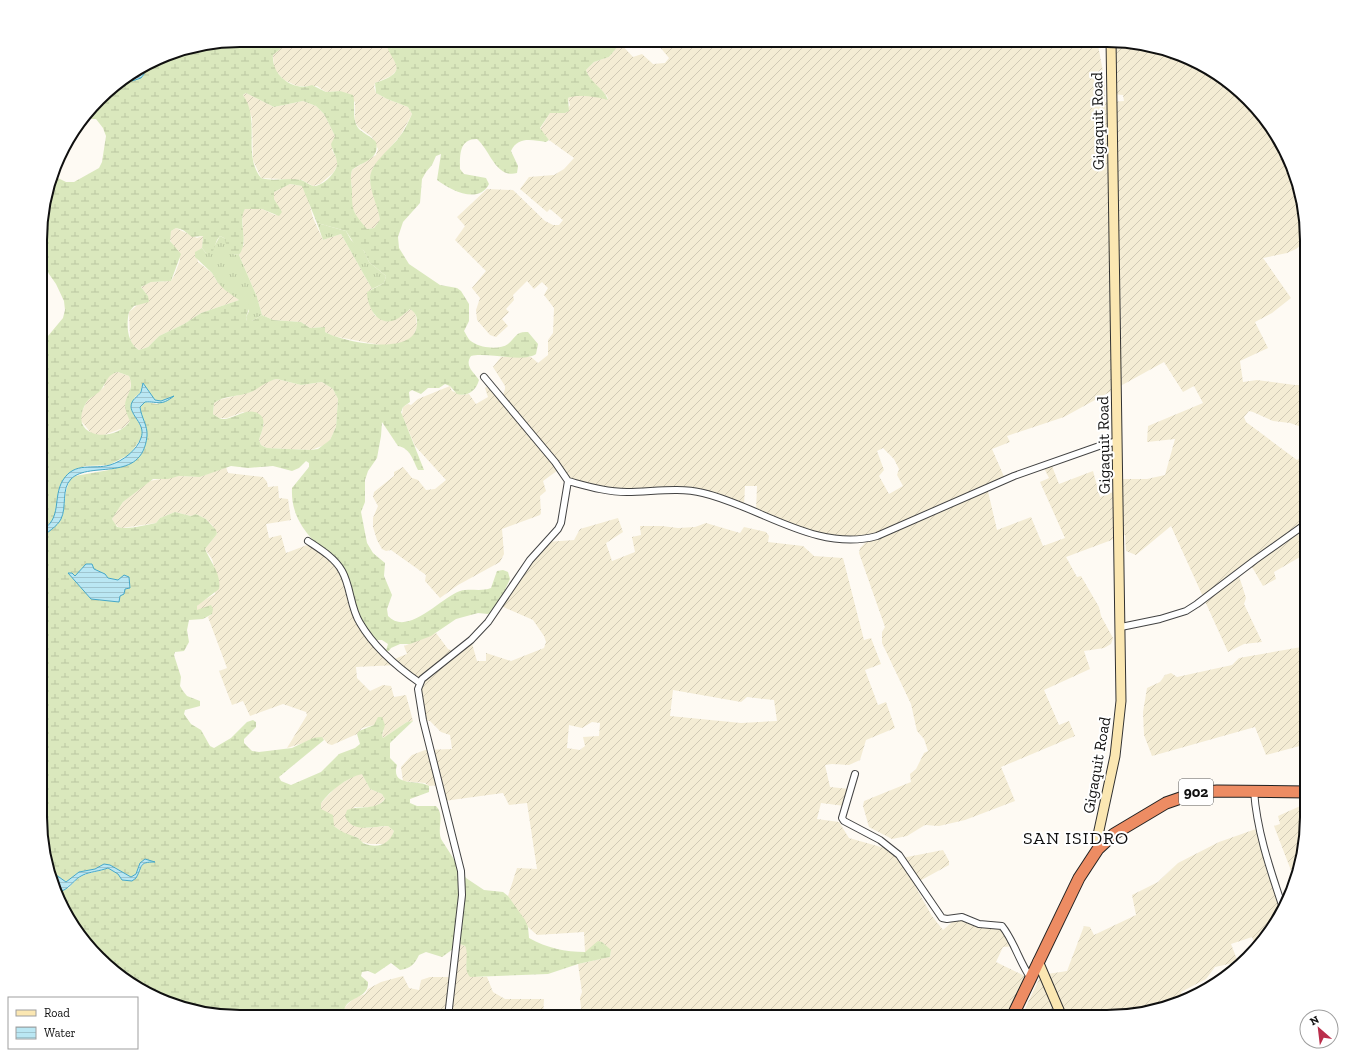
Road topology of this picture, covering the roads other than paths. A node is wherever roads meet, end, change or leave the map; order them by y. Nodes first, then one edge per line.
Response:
1 (1111, 47) edge
2 (484, 377) dead end
3 (1118, 441) junction
4 (568, 481) junction
5 (1300, 528) edge
6 (308, 541) dead end
7 (1121, 627) junction
8 (420, 683) junction
9 (854, 774) dead end
10 (1254, 791) junction
11 (1300, 792) edge
12 (1101, 846) junction
13 (1281, 901) edge
14 (1038, 962) junction
15 (1030, 977) junction
16 (449, 1010) edge
17 (1015, 1010) edge
18 (1059, 1010) edge

1 - 3 main road, Gigaquit Road
2 - 4 street
3 - 4 street
3 - 7 main road, Gigaquit Road
4 - 8 street
5 - 7 street
6 - 8 street
7 - 12 main road, Gigaquit Road
8 - 16 street
9 - 15 street
10 - 11 highway, 902
10 - 12 highway, 902
10 - 13 street
12 - 14 highway, 902
14 - 15 highway, 902
14 - 18 main road
15 - 17 highway, 902

